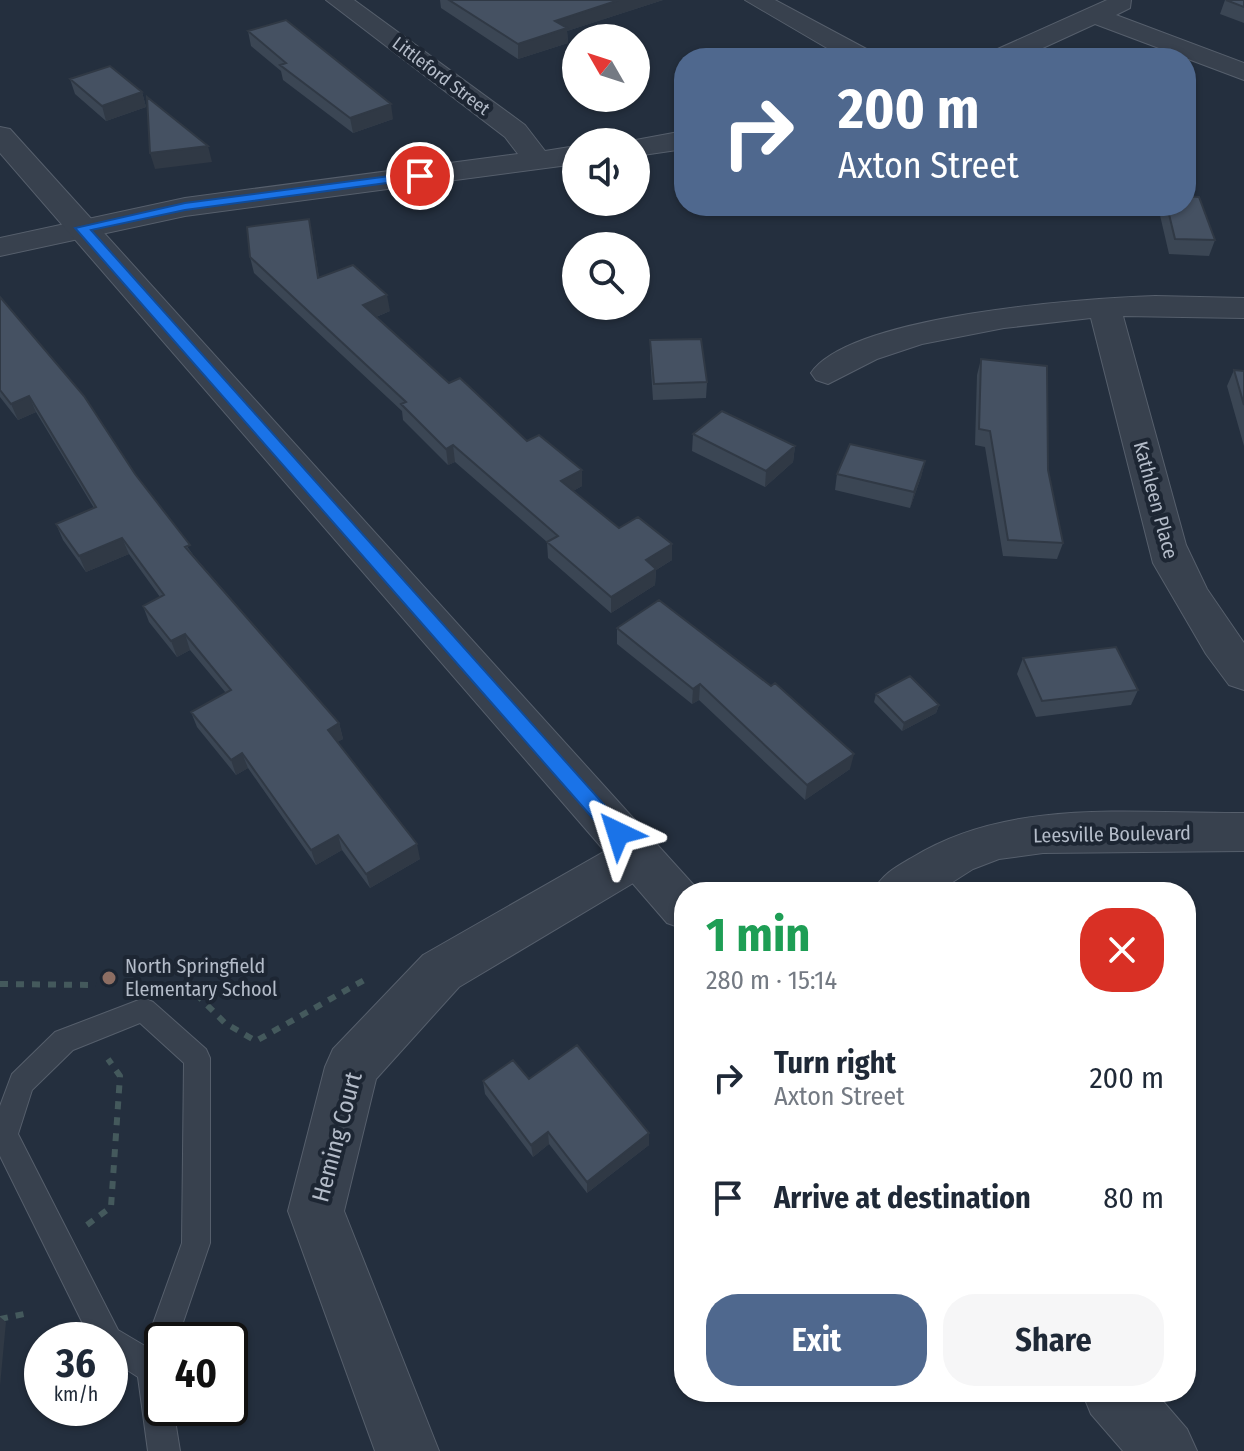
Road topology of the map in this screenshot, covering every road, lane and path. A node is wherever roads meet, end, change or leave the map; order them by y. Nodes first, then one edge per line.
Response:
1 (338, 0) edge
2 (757, 0) edge
3 (1127, 0) edge
4 (1094, 15) junction
5 (845, 48) edge
6 (1022, 48) edge
7 (1181, 48) edge
8 (1196, 54) edge
9 (1244, 72) edge
10 (0, 135) edge
11 (674, 141) edge
12 (650, 145) edge
13 (562, 157) edge
14 (537, 160) junction
15 (82, 228) junction
16 (0, 247) edge
17 (1244, 308) edge
18 (1105, 309) junction
19 (828, 373) dead end
20 (1244, 674) edge
21 (1244, 832) edge
22 (638, 856) junction
23 (913, 882) edge
24 (674, 897) edge
25 (373, 976) dead end
26 (0, 984) edge
27 (96, 985) dead end
28 (196, 994) dead end
29 (100, 1049) dead end
30 (86, 1226) dead end
31 (24, 1314) dead end
32 (0, 1319) edge
33 (98, 1322) edge
34 (168, 1322) edge
35 (1122, 1402) edge
36 (160, 1426) edge
37 (164, 1451) edge
38 (407, 1451) edge
39 (1165, 1451) edge

1 - 14 street, Littleford Street
2 - 5 street
3 - 4 street
4 - 6 street
4 - 7 street
8 - 9 street
10 - 15 street
11 - 12 street
13 - 14 street
14 - 15 street
15 - 16 street
15 - 22 street
17 - 18 street
18 - 19 street
18 - 20 street, Kathleen Place
21 - 23 street, Leesville Boulevard
22 - 24 street
22 - 38 street, Heming Court
25 - 28 path
26 - 27 path
29 - 30 path
31 - 32 path
33 - 34 lane
35 - 39 street
36 - 37 lane

